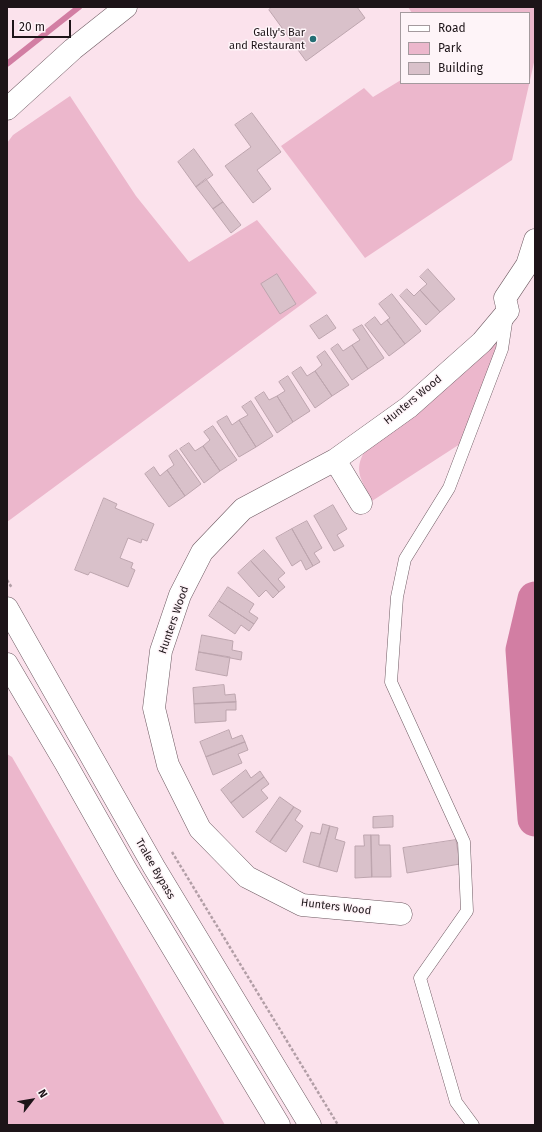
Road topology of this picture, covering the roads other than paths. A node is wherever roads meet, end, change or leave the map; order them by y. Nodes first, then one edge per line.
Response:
1 (126, 7) edge
2 (7, 109) edge
3 (535, 240) edge
4 (508, 311) junction
5 (335, 460) junction
6 (361, 503) dead end
7 (7, 608) edge
8 (7, 664) edge
9 (401, 914) dead end
10 (279, 1125) edge
11 (310, 1125) edge
12 (473, 1125) edge

1 - 2 main road
3 - 4 main road
4 - 5 main road, Hunters Wood
4 - 12 lane
5 - 6 main road
5 - 9 main road, Hunters Wood
7 - 11 main road, Tralee Bypass
8 - 10 main road

